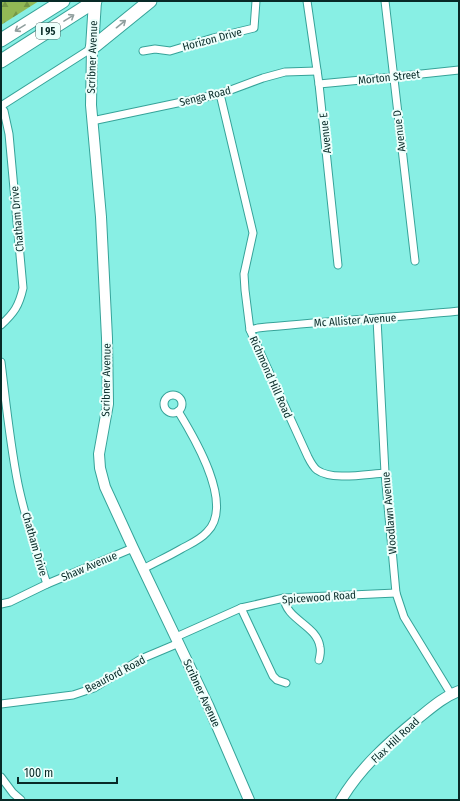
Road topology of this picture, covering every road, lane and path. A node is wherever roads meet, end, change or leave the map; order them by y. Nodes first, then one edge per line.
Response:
1 (63, 1) edge
2 (150, 1) edge
3 (256, 1) edge
4 (307, 1) edge
5 (385, 1) edge
6 (95, 5) edge
7 (1, 40) edge
8 (92, 48) junction
9 (143, 51) dead end
10 (1, 61) edge
11 (459, 70) edge
12 (317, 71) junction
13 (393, 77) junction
14 (319, 84) junction
15 (220, 94) junction
16 (1, 106) edge
17 (92, 121) junction
18 (415, 261) dead end
19 (338, 265) dead end
20 (459, 311) edge
21 (377, 319) junction
22 (459, 319) edge
23 (1, 325) edge
24 (250, 330) junction
25 (1, 362) edge
26 (178, 411) dead end
27 (385, 473) junction
28 (133, 548) junction
29 (143, 569) junction
30 (47, 584) junction
31 (396, 593) junction
32 (284, 598) junction
33 (1, 604) edge
34 (241, 608) junction
35 (177, 640) junction
36 (319, 660) dead end
37 (286, 683) dead end
38 (455, 692) edge
39 (1, 704) edge
40 (1, 777) edge
41 (21, 800) edge
42 (249, 800) edge
43 (341, 800) edge

1 -> 7 highway, I 95
8 -> 2 highway
3 - 9 street, Horizon Drive
4 - 12 street, Avenue E
5 - 13 street, Avenue D
6 - 8 main road, Scribner Avenue
10 -> 6 highway, I 95
8 - 16 street
8 - 17 street, Scribner Avenue
11 - 13 street, Morton Street
12 - 14 street, Avenue E
12 - 15 street, Senga Road
13 - 14 street, Morton Street
13 - 18 street, Avenue D
14 - 19 street, Avenue E
15 - 17 street, Senga Road
15 - 24 street, Richmond Hill Road
16 - 23 street, Chatham Drive
17 - 28 street, Scribner Avenue
20 - 21 street, Mc Allister Avenue
20 - 22 street
21 - 24 street, Mc Allister Avenue
21 - 27 street, Woodlawn Avenue
24 - 27 street, Richmond Hill Road
25 - 30 street, Chatham Drive
26 - 29 street
27 - 31 street, Woodlawn Avenue
28 - 29 street, Scribner Avenue
28 - 30 street, Shaw Avenue
29 - 35 street, Scribner Avenue
30 - 33 street, Shaw Avenue
31 - 32 street, Spicewood Road
31 - 38 street, Woodlawn Avenue
32 - 34 street, Spicewood Road
32 - 36 street
34 - 35 street, Spicewood Road
34 - 37 street
35 - 39 street, Beauford Road
35 - 42 street, Scribner Avenue
38 - 43 street, Flax Hill Road
40 - 41 street

